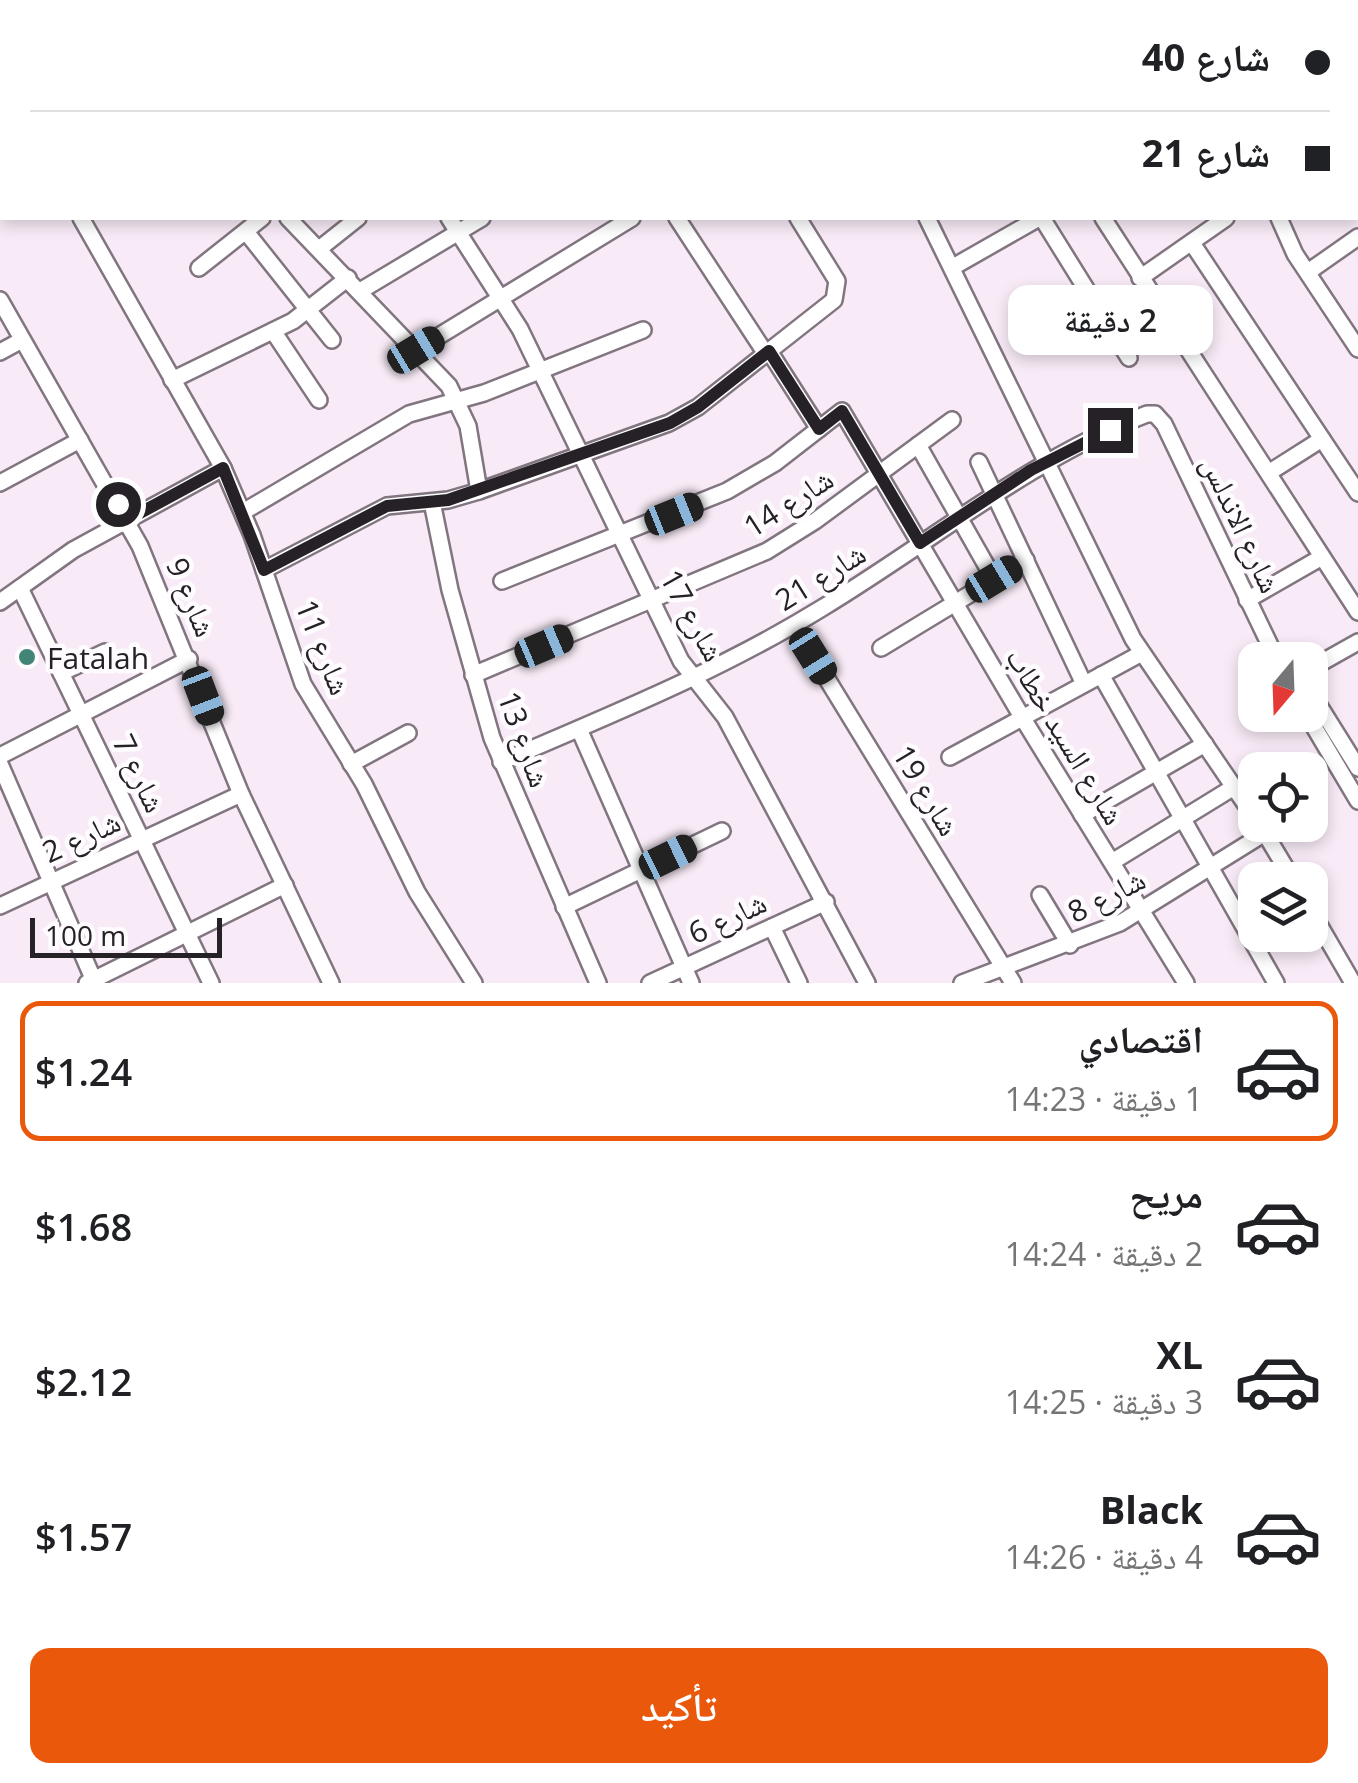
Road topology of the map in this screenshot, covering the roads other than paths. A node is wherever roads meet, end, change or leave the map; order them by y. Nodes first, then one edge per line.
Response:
1 (81, 220) edge
2 (260, 220) edge
3 (290, 220) edge
4 (355, 220) edge
5 (629, 220) edge
6 (679, 220) edge
7 (799, 220) edge
8 (928, 220) edge
9 (1036, 220) edge
10 (1041, 220) edge
11 (1104, 220) edge
12 (1223, 220) edge
13 (1280, 220) edge
14 (454, 224) edge
15 (247, 233) junction
16 (1358, 237) edge
17 (1192, 243) junction
18 (319, 249) junction
19 (953, 267) junction
20 (199, 268) dead end
21 (1308, 272) junction
22 (348, 278) junction
23 (1140, 278) junction
24 (360, 290) junction
25 (502, 298) junction
26 (0, 300) edge
27 (312, 309) junction
28 (643, 330) dead end
29 (273, 331) junction
30 (1355, 339) edge
31 (22, 340) junction
32 (332, 340) dead end
33 (416, 350) junction
34 (0, 352) edge
35 (767, 352) junction
36 (1129, 358) dead end
37 (539, 370) junction
38 (172, 380) junction
39 (319, 400) dead end
40 (458, 400) junction
41 (1155, 414) joint
42 (952, 420) dead end
43 (819, 429) junction
44 (1322, 438) junction
45 (80, 440) junction
46 (918, 445) junction
47 (580, 455) junction
48 (979, 462) dead end
49 (1044, 463) junction
50 (223, 468) junction
51 (1270, 472) junction
52 (879, 474) junction
53 (0, 483) edge
54 (478, 491) junction
55 (1358, 492) edge
56 (995, 494) junction
57 (432, 502) junction
58 (244, 512) junction
59 (959, 518) junction
60 (127, 520) junction
61 (619, 536) junction
62 (920, 543) junction
63 (1322, 557) junction
64 (1026, 560) junction
65 (264, 570) junction
66 (994, 579) junction
67 (502, 581) dead end
68 (20, 588) junction
69 (1247, 600) junction
70 (651, 601) junction
71 (0, 602) edge
72 (955, 603) junction
73 (1358, 612) edge
74 (794, 625) junction
75 (1268, 642) edge
76 (1358, 642) edge
77 (881, 648) dead end
78 (106, 652) dead end
79 (1142, 653) junction
80 (188, 659) junction
81 (1328, 659) edge
82 (61, 672) junction
83 (473, 675) junction
84 (1101, 675) junction
85 (694, 678) junction
86 (1084, 684) junction
87 (81, 714) junction
88 (1022, 717) junction
89 (579, 729) junction
90 (1328, 730) edge
91 (1323, 732) edge
92 (408, 733) dead end
93 (1358, 734) edge
94 (1343, 742) junction
95 (1205, 744) junction
96 (0, 756) edge
97 (950, 757) dead end
98 (501, 762) junction
99 (0, 764) edge
100 (351, 764) junction
101 (1358, 768) edge
102 (1157, 772) junction
103 (1234, 787) junction
104 (1238, 793) edge
105 (241, 794) junction
106 (1358, 801) edge
107 (1082, 815) junction
108 (1184, 818) junction
109 (722, 831) dead end
110 (141, 838) junction
111 (1245, 842) edge
112 (1112, 862) junction
113 (1211, 867) junction
114 (641, 870) junction
115 (50, 881) junction
116 (285, 885) junction
117 (1040, 895) dead end
118 (826, 902) junction
119 (0, 906) edge
120 (564, 907) junction
121 (1142, 911) junction
122 (772, 927) junction
123 (186, 934) junction
124 (1328, 941) edge
125 (1070, 945) junction
126 (687, 975) edge
127 (1009, 976) edge
128 (329, 979) edge
129 (92, 982) edge
130 (210, 983) edge
131 (311, 983) edge
132 (474, 983) edge
133 (598, 983) edge
134 (650, 983) edge
135 (799, 983) edge
136 (867, 983) edge
137 (962, 983) edge
138 (1186, 983) edge
139 (1276, 983) edge
140 (1352, 983) edge

1 - 38 street, شارع 11
2 - 15 street
3 - 18 street
4 - 18 street
5 - 25 street
6 - 35 street
7 - 35 street
8 - 19 street
9 - 19 street
10 - 36 street
11 - 23 street
12 - 17 street
13 - 21 street
14 - 24 street
14 - 25 street, شارع 17
15 - 20 street
15 - 27 street
16 - 21 street
17 - 23 street
17 - 44 street
18 - 22 street
19 - 49 street
21 - 30 street
22 - 24 street
22 - 27 street
23 - 51 street
24 - 33 street
25 - 33 street
25 - 37 street, شارع 17
26 - 31 street, شارع 9
27 - 29 street
27 - 32 street
28 - 37 street
29 - 38 street
29 - 39 street
31 - 34 street
31 - 45 street, شارع 9
33 - 40 street
35 - 43 street
35 - 47 street
37 - 40 street
37 - 47 street, شارع 17
38 - 50 street, شارع 11
40 - 54 street
40 - 58 street
41 - 49 street, شارع 21
41 - 69 street, شارع الاندلس
42 - 46 street, شارع 14
43 - 52 street, شارع السيد خطاب
43 - 61 street
44 - 51 street
44 - 55 street
45 - 53 street
45 - 60 street, شارع 9
46 - 52 street, شارع 14
46 - 59 street
47 - 54 street
47 - 61 street, شارع 17
48 - 56 street
49 - 56 street, شارع 21
49 - 79 street
50 - 58 street, شارع 11
50 - 60 street
51 - 63 street
52 - 62 street, شارع السيد خطاب
52 - 70 street, شارع 14
54 - 57 street
56 - 59 street, شارع 21
56 - 64 street
57 - 65 street
57 - 83 street, شارع 13
58 - 65 street, شارع 11
59 - 62 street, شارع 21
59 - 66 street
60 - 68 street
60 - 80 street, شارع 9
61 - 67 street
61 - 70 street, شارع 17
62 - 72 street, شارع السيد خطاب
62 - 74 street, شارع 21
63 - 69 street
63 - 73 street
64 - 66 street
64 - 86 street
65 - 100 street, شارع 11
66 - 72 street
68 - 71 street
68 - 82 street, شارع 7
69 - 75 street, شارع الاندلس
70 - 83 street, شارع 14
70 - 85 street, شارع 17
72 - 77 street
72 - 88 street, شارع السيد خطاب
74 - 85 street, شارع 21
74 - 127 street, شارع 19
76 - 81 street
78 - 82 street
79 - 84 street
79 - 95 street
80 - 87 street
80 - 105 street, شارع 9
82 - 87 street, شارع 7
83 - 98 street, شارع 13
84 - 86 street
84 - 102 street
85 - 89 street, شارع 21
85 - 118 street, شارع 17
86 - 88 street
87 - 96 street
87 - 110 street, شارع 7
88 - 97 street
88 - 107 street, شارع السيد خطاب
89 - 98 street, شارع 21
89 - 114 street
90 - 94 street
91 - 106 street
92 - 100 street
93 - 94 street
94 - 101 street
95 - 102 street
95 - 103 street
98 - 120 street, شارع 13
99 - 115 street
100 - 132 street, شارع 11
102 - 107 street
102 - 108 street
103 - 104 street
103 - 108 street
105 - 110 street, شارع 2
105 - 116 street, شارع 9
107 - 112 street, شارع السيد خطاب
108 - 112 street
108 - 113 street
109 - 114 street
110 - 115 street, شارع 2
110 - 123 street, شارع 7
111 - 113 street, شارع 8
112 - 121 street, شارع السيد خطاب
113 - 121 street, شارع 8
113 - 139 street
114 - 120 street
114 - 126 street
115 - 119 street, شارع 2
115 - 129 street
116 - 123 street
116 - 128 street, شارع 9
117 - 125 street
118 - 122 street, شارع 6
118 - 136 street, شارع 17
120 - 133 street, شارع 13
121 - 125 street, شارع 8
121 - 138 street, شارع السيد خطاب
122 - 126 street, شارع 6
122 - 135 street
123 - 129 street
123 - 130 street, شارع 7
124 - 140 street
125 - 127 street, شارع 8
126 - 134 street, شارع 6
127 - 137 street, شارع 8
128 - 131 street

